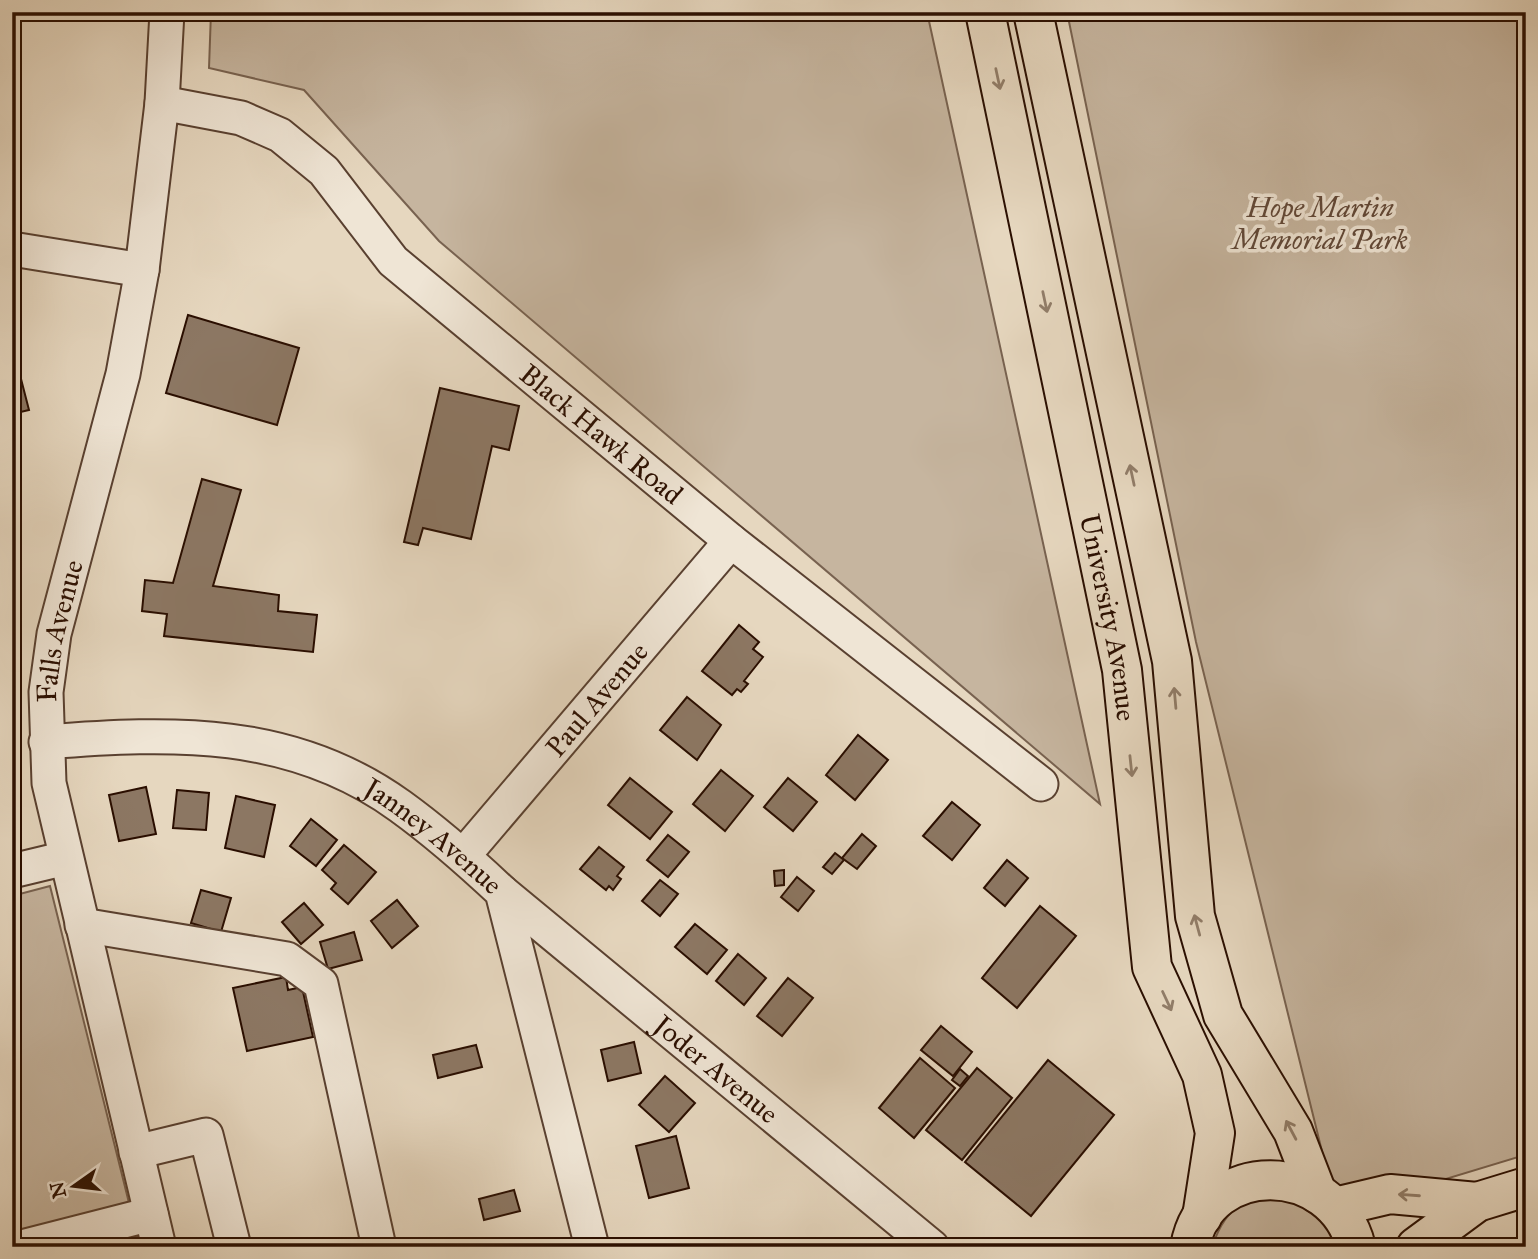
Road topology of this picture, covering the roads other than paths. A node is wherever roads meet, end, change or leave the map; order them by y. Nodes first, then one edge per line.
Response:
1 (167, 12) edge
2 (985, 12) edge
3 (1034, 12) edge
4 (162, 103) junction
5 (12, 249) edge
6 (142, 270) junction
7 (731, 541) junction
8 (46, 742) junction
9 (1041, 784) dead end
10 (463, 856) junction
11 (65, 858) junction
12 (12, 872) edge
13 (502, 892) junction
14 (82, 925) junction
15 (136, 1152) junction
16 (1524, 1189) edge
17 (1326, 1200) junction
18 (1477, 1202) junction
19 (152, 1214) junction
20 (1191, 1238) edge
21 (22, 1247) edge
22 (159, 1247) edge
23 (234, 1247) edge
24 (379, 1247) edge
25 (592, 1247) edge
26 (932, 1247) edge
27 (1356, 1247) edge
28 (1416, 1247) edge

1 - 4 street, Falls Avenue
2 -> 20 main road, University Avenue
17 -> 3 main road, University Avenue
4 - 6 street, Falls Avenue
4 - 7 street, Black Hawk Road
5 - 6 street
6 - 8 street, Falls Avenue
7 - 9 street, Black Hawk Road
7 - 10 street, Paul Avenue
8 - 10 street, Janney Avenue
8 - 11 street, Falls Avenue
10 - 13 street, Janney Avenue
11 - 12 street
11 - 14 street, Falls Avenue
13 - 25 street, Janney Avenue
13 - 26 street, Joder Avenue
14 - 15 street, Falls Avenue
14 - 24 street
15 - 19 street, Falls Avenue
15 - 23 street
16 - 18 main road
18 -> 17 main road
17 - 20 main road
17 - 27 main road, University Avenue
18 - 28 main road
19 - 21 street
19 - 22 street, Falls Avenue

